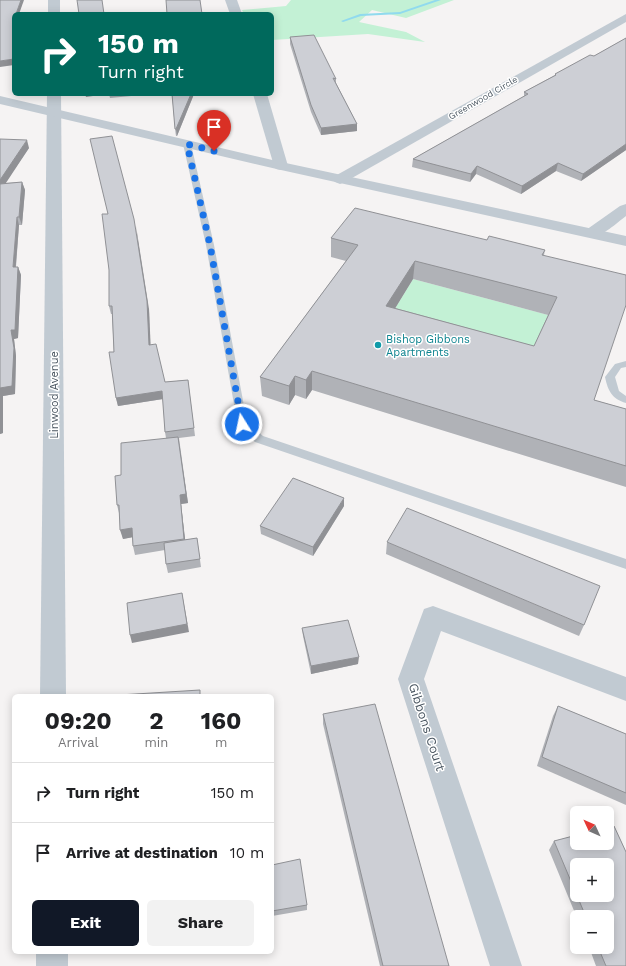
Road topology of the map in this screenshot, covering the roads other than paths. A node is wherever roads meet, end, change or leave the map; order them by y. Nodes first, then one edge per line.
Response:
1 (54, 0) edge
2 (231, 0) edge
3 (54, 12) edge
4 (235, 12) edge
5 (626, 17) edge
6 (261, 96) edge
7 (0, 100) edge
8 (54, 103) edge
9 (187, 144) junction
10 (281, 166) junction
11 (340, 179) junction
12 (626, 208) edge
13 (592, 233) junction
14 (626, 241) edge
15 (626, 364) edge
16 (626, 400) edge
17 (626, 564) edge
18 (626, 689) edge
19 (53, 694) edge
20 (52, 954) edge
21 (52, 966) edge
22 (506, 966) edge

1 - 3 street
2 - 4 street
5 - 11 street, Greenwood Circle
6 - 10 street
7 - 8 street
8 - 9 street
8 - 19 street, Linwood Avenue
9 - 10 street
9 - 17 lane
10 - 11 street
11 - 13 street
12 - 13 street
13 - 14 street
15 - 16 lane
18 - 22 street, Gibbons Court
20 - 21 street

